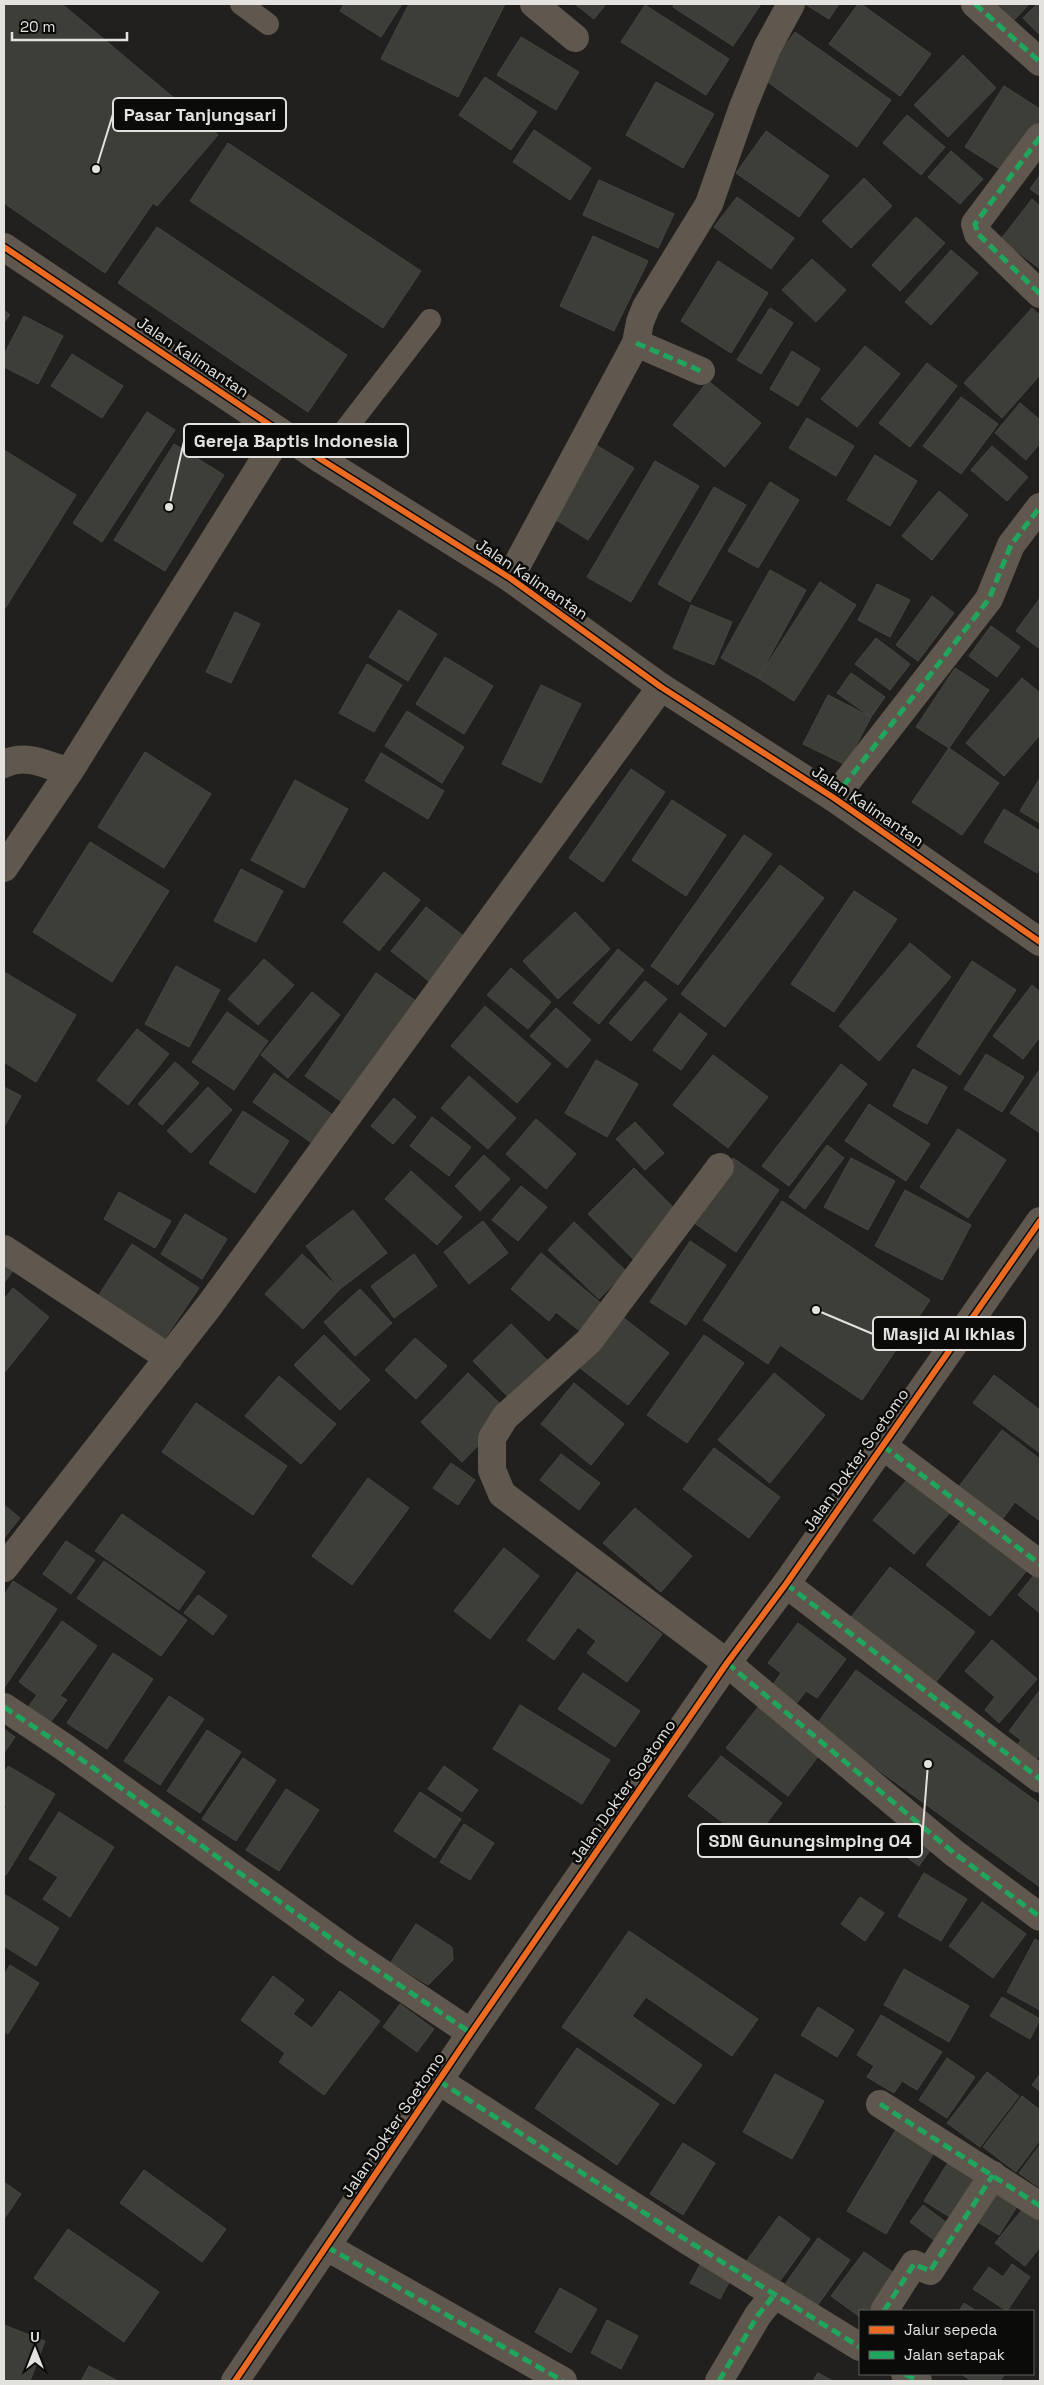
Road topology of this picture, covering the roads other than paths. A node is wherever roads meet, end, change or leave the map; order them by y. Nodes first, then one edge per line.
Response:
1 (241, 4) edge
2 (534, 4) edge
3 (791, 4) edge
4 (975, 4) edge
5 (268, 24) dead end
6 (575, 38) dead end
7 (1040, 62) edge
8 (1040, 137) edge
9 (4, 247) edge
10 (1040, 294) edge
11 (430, 320) dead end
12 (636, 342) junction
13 (701, 371) dead end
14 (281, 433) junction
15 (322, 460) junction
16 (1040, 507) edge
17 (510, 578) junction
18 (661, 687) junction
19 (4, 764) edge
20 (69, 772) junction
21 (834, 798) junction
22 (4, 868) edge
23 (1040, 942) edge
24 (720, 1167) dead end
25 (1040, 1221) edge
26 (4, 1249) edge
27 (169, 1358) junction
28 (883, 1446) junction
29 (1040, 1564) edge
30 (4, 1568) edge
31 (786, 1584) junction
32 (727, 1663) junction
33 (4, 1707) edge
34 (1040, 1779) edge
35 (1040, 1917) edge
36 (471, 2033) junction
37 (439, 2081) junction
38 (880, 2104) dead end
39 (993, 2175) junction
40 (1040, 2206) edge
41 (327, 2247) junction
42 (775, 2294) junction
43 (885, 2310) edge
44 (859, 2346) edge
45 (907, 2375) edge
46 (235, 2381) edge
47 (563, 2381) edge
48 (720, 2381) edge
49 (918, 2381) edge

1 - 5 lane
2 - 6 street
3 - 12 street
4 - 7 street
8 - 10 street
9 - 14 street, Jalan Kalimantan
11 - 15 lane
12 - 13 street
12 - 17 street
14 - 15 street, Jalan Kalimantan
14 - 20 street
15 - 17 street, Jalan Kalimantan
16 - 21 street
17 - 18 street, Jalan Kalimantan
18 - 21 street, Jalan Kalimantan
18 - 27 street
19 - 20 street
20 - 22 street
21 - 23 street, Jalan Kalimantan
24 - 32 street
25 - 28 street, Jalan Dokter Soetomo
26 - 27 street
27 - 30 street
28 - 29 street
28 - 31 street, Jalan Dokter Soetomo
31 - 32 street, Jalan Dokter Soetomo
31 - 34 street
32 - 35 street
32 - 36 street, Jalan Dokter Soetomo
33 - 36 street
36 - 37 street, Jalan Dokter Soetomo
37 - 41 street, Jalan Dokter Soetomo
37 - 42 street
38 - 39 street
39 - 40 street
39 - 43 street
41 - 46 street, Jalan Dokter Soetomo
41 - 47 street
42 - 44 street
42 - 48 street
45 - 49 street

